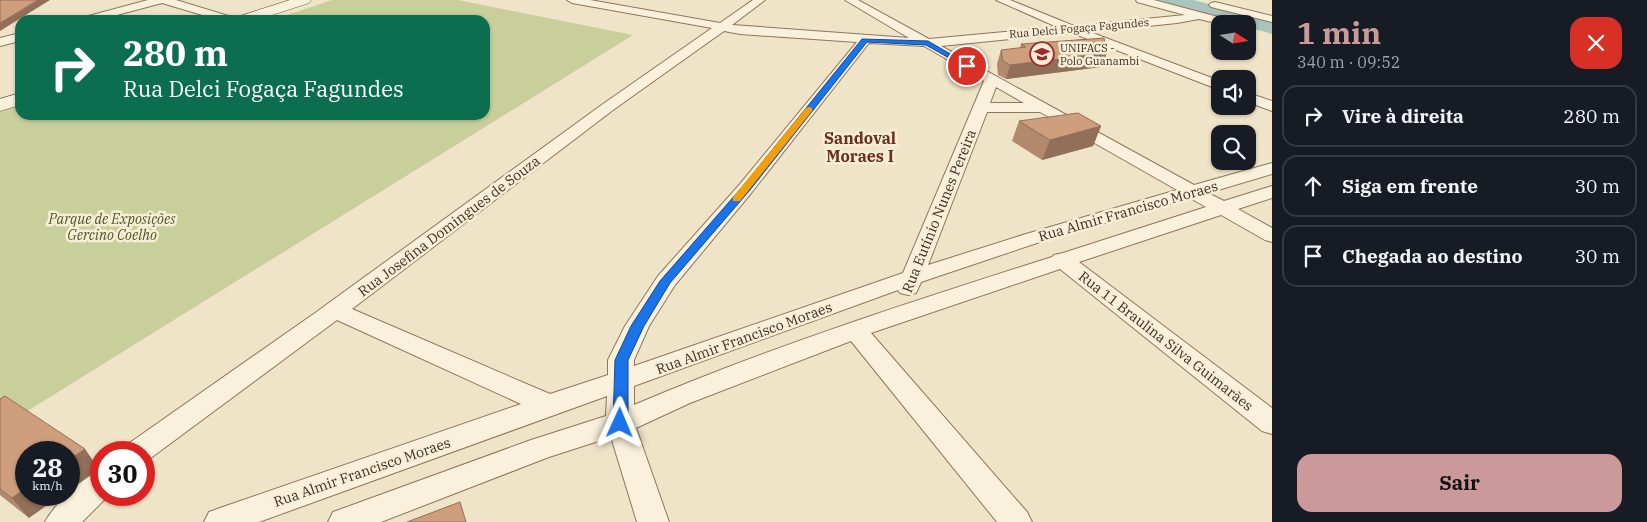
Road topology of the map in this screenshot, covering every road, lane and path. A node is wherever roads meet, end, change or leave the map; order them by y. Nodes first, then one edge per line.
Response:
1 (163, 0) edge
2 (304, 0) edge
3 (321, 0) edge
4 (572, 0) edge
5 (760, 0) edge
6 (850, 0) edge
7 (1002, 0) edge
8 (1141, 0) edge
9 (599, 2) edge
10 (1205, 3) dead end
11 (1265, 6) dead end
12 (1243, 13) junction
13 (104, 15) edge
14 (214, 15) edge
15 (258, 15) edge
16 (274, 15) edge
17 (1199, 16) junction
18 (1211, 19) edge
19 (1272, 20) edge
20 (720, 27) junction
21 (1069, 28) junction
22 (15, 38) edge
23 (865, 40) junction
24 (0, 42) edge
25 (928, 43) junction
26 (992, 79) junction
27 (1211, 83) edge
28 (15, 94) edge
29 (0, 98) edge
30 (15, 100) edge
31 (1256, 100) edge
32 (0, 105) edge
33 (1272, 106) edge
34 (982, 107) junction
35 (1043, 108) junction
36 (1272, 168) edge
37 (1272, 192) edge
38 (1194, 193) junction
39 (1222, 208) junction
40 (1272, 236) edge
41 (1061, 260) junction
42 (911, 278) junction
43 (335, 310) junction
44 (896, 315) junction
45 (855, 330) junction
46 (621, 382) junction
47 (550, 406) junction
48 (620, 423) junction
49 (1272, 423) edge
50 (153, 441) edge
51 (90, 494) edge
52 (61, 522) edge
53 (220, 522) edge
54 (344, 522) edge
55 (654, 522) edge
56 (1016, 522) edge

1 - 13 street
1 - 14 street
2 - 15 main road
3 - 16 main road
4 - 9 street, Rua Delci Fogaça Fagundes
5 - 20 street, Rua Josefina Domingues de Souza
6 - 25 street
7 - 21 street
8 - 17 street
9 - 20 street, Rua Delci Fogaça Fagundes
10 - 12 street
11 - 12 street
12 - 19 street
17 - 18 street
17 - 21 street, Rua Delci Fogaça Fagundes
20 - 23 street, Rua Delci Fogaça Fagundes
20 - 43 street, Rua Josefina Domingues de Souza
21 - 25 street, Rua Delci Fogaça Fagundes
21 - 27 street
22 - 24 street
23 - 25 street, Rua Delci Fogaça Fagundes
23 - 46 street
25 - 26 street
26 - 34 street, Rua Eutínio Nunes Pereira
26 - 35 street
28 - 29 main road
30 - 32 main road
31 - 33 street
34 - 35 street
34 - 42 street, Rua Eutínio Nunes Pereira
35 - 38 street
36 - 38 street, Rua Almir Francisco Moraes
37 - 39 street, Rua Almir Francisco Moraes
38 - 39 street
38 - 42 street, Rua Almir Francisco Moraes
39 - 40 street
39 - 41 street, Rua Almir Francisco Moraes
41 - 44 street, Rua Almir Francisco Moraes
41 - 49 street, Rua 11 Braulina Silva Guimarães
42 - 44 street, Rua Eutínio Nunes Pereira
42 - 46 street, Rua Almir Francisco Moraes
43 - 47 street
43 - 50 street, Rua Josefina Domingues de Souza
44 - 45 street, Rua Almir Francisco Moraes
45 - 48 street, Rua Almir Francisco Moraes
45 - 56 street
46 - 47 street, Rua Almir Francisco Moraes
46 - 48 street
47 - 53 street, Rua Almir Francisco Moraes
48 - 54 street, Rua Almir Francisco Moraes
48 - 55 street
51 - 52 street

